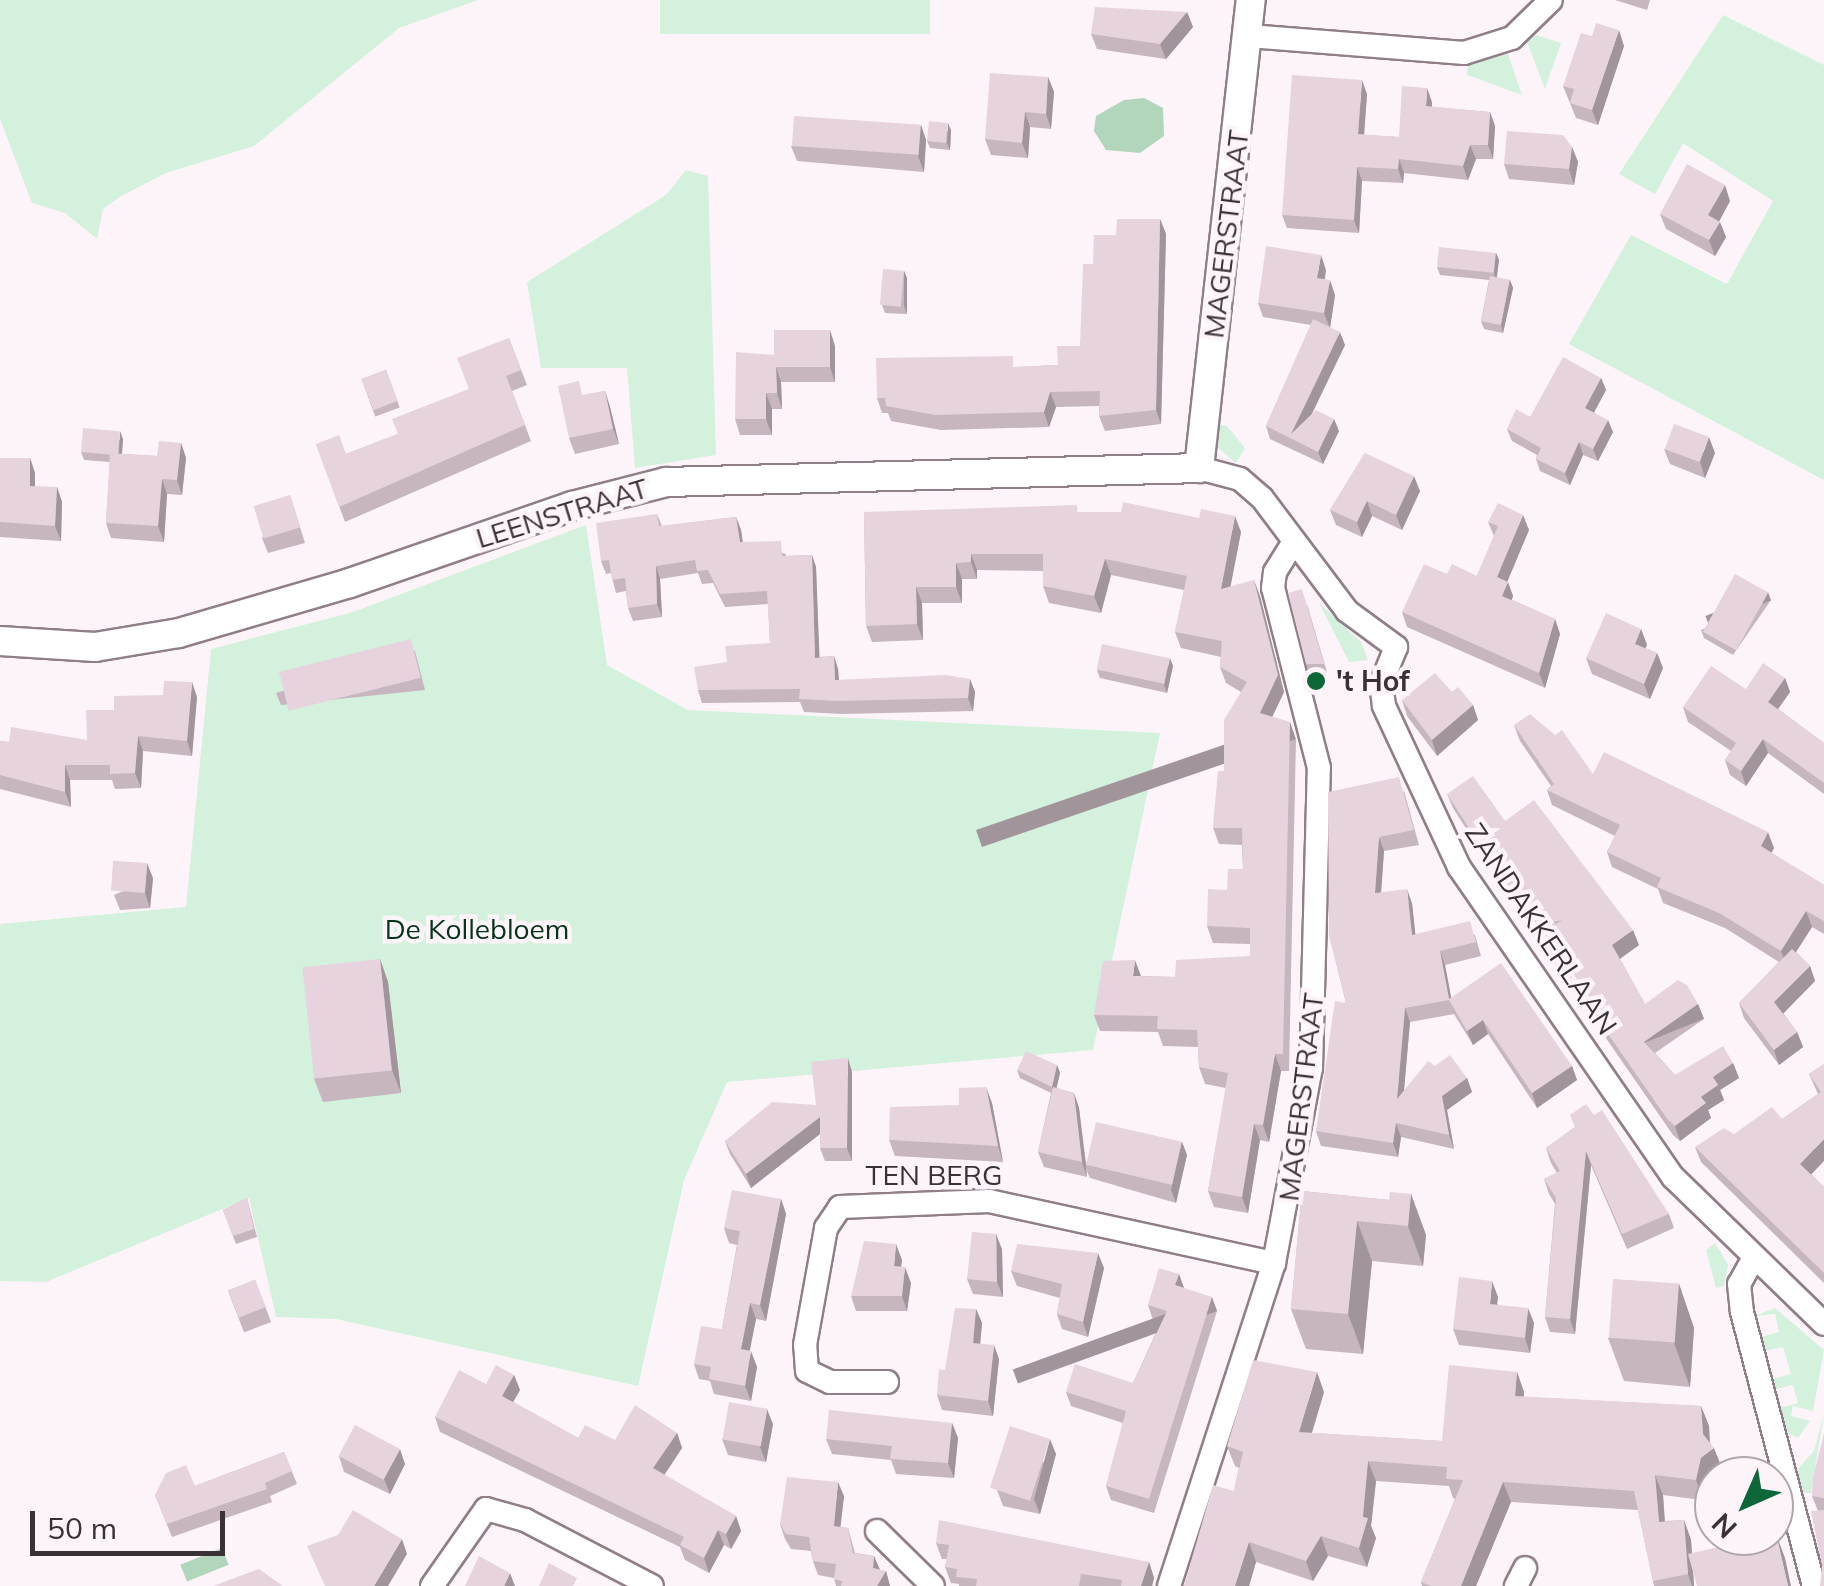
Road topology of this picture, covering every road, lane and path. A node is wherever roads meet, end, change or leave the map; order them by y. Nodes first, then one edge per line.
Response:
1 (1250, 0) edge
2 (1551, 0) edge
3 (1249, 36) junction
4 (1199, 468) junction
5 (1294, 542) junction
6 (0, 641) edge
7 (1752, 1261) junction
8 (1274, 1263) junction
9 (1824, 1324) edge
10 (887, 1382) dead end
11 (877, 1531) dead end
12 (432, 1586) edge
13 (652, 1586) edge
14 (933, 1586) edge
15 (1168, 1586) edge
16 (1814, 1586) edge

1 - 3 street, MAGERSTRAAT
2 - 3 street
3 - 4 street, MAGERSTRAAT
4 - 5 street, ZANDAKKERLAAN
4 - 6 street, LEENSTRAAT
5 - 7 street, ZANDAKKERLAAN
5 - 8 street, MAGERSTRAAT
7 - 9 street, ZANDAKKERLAAN
7 - 16 street
8 - 10 street, TEN BERG
8 - 15 street, MAGERSTRAAT
11 - 14 street
12 - 13 street

